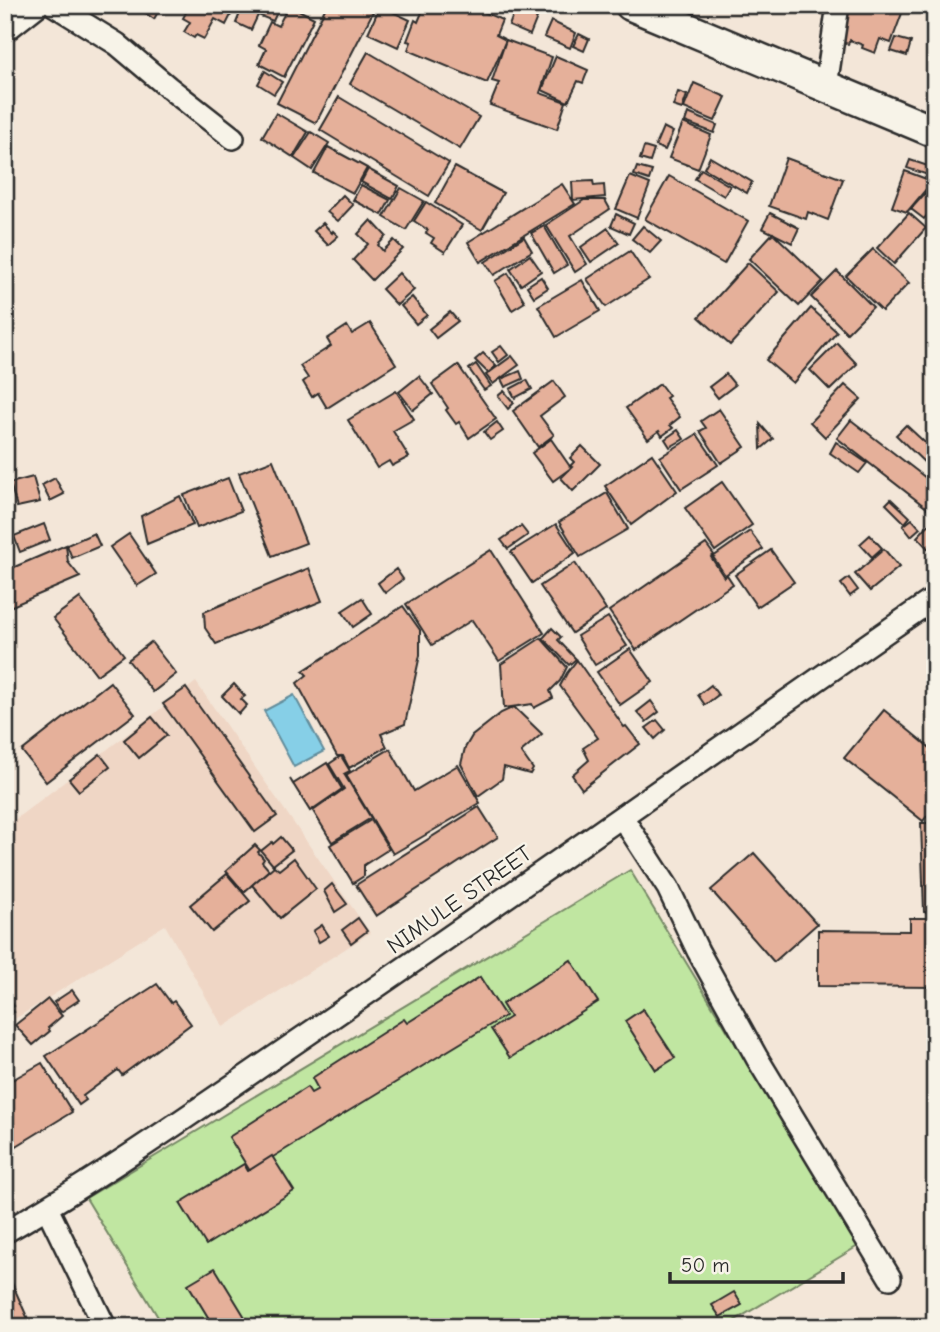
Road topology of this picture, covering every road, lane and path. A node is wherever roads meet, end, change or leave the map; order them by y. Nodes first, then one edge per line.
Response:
1 (38, 5) edge
2 (54, 5) edge
3 (631, 5) edge
4 (838, 5) edge
5 (5, 31) edge
6 (826, 86) junction
7 (935, 132) edge
8 (233, 138) dead end
9 (935, 598) edge
10 (622, 817) junction
11 (47, 1208) junction
12 (5, 1232) edge
13 (890, 1278) dead end
14 (105, 1327) edge

1 - 5 street
2 - 8 street
3 - 6 street
4 - 6 street
6 - 7 street
9 - 10 street, NIMULE STREET
10 - 11 street, NIMULE STREET
10 - 13 street
11 - 12 street, NIMULE STREET
11 - 14 street

